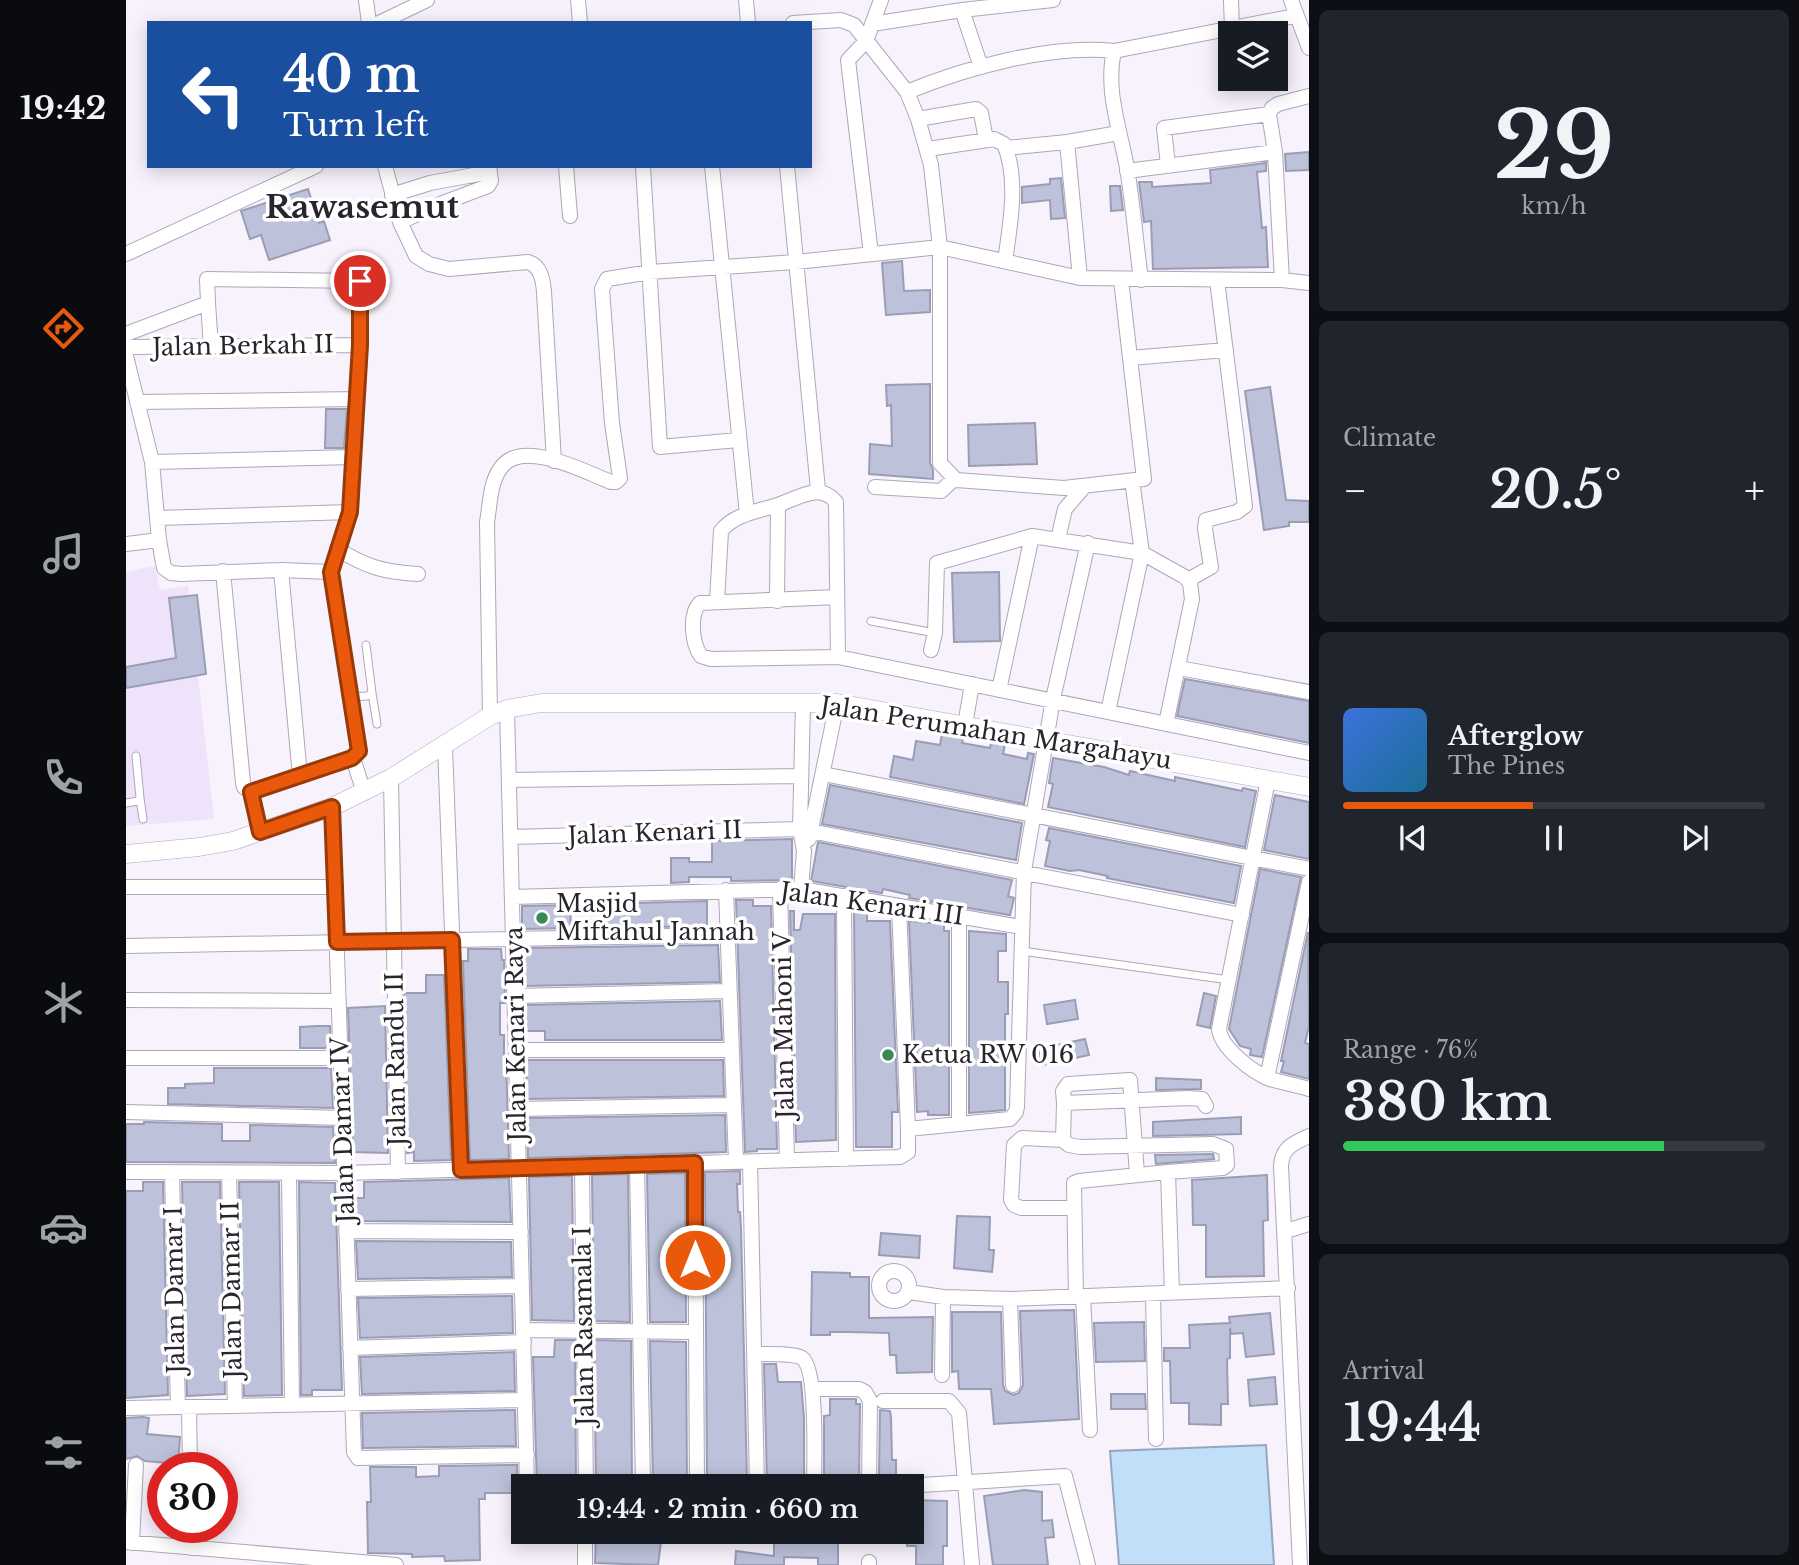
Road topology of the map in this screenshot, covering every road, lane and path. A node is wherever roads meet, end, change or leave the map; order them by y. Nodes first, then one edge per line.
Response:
1 (366, 0) edge
2 (427, 0) edge
3 (578, 0) edge
4 (746, 0) edge
5 (881, 0) edge
6 (1053, 0) edge
7 (1231, 0) edge
8 (1291, 0) edge
9 (962, 10) junction
10 (1296, 16) junction
11 (369, 21) edge
12 (383, 21) edge
13 (580, 21) edge
14 (748, 21) edge
15 (1232, 21) edge
16 (1273, 21) edge
17 (812, 22) edge
18 (872, 24) junction
19 (1218, 32) edge
20 (866, 41) junction
21 (1309, 48) edge
22 (1114, 51) junction
23 (981, 67) junction
24 (907, 92) junction
25 (1309, 96) edge
26 (1269, 114) junction
27 (918, 119) junction
28 (1119, 133) junction
29 (986, 140) junction
30 (1067, 142) junction
31 (1006, 148) junction
32 (928, 149) junction
33 (1275, 152) junction
34 (1168, 166) junction
35 (312, 168) edge
36 (385, 168) edge
37 (566, 168) edge
38 (643, 168) edge
39 (712, 168) edge
40 (787, 168) edge
41 (490, 169) edge
42 (1127, 171) junction
43 (392, 195) junction
44 (570, 216) dead end
45 (401, 222) junction
46 (940, 247) junction
47 (126, 254) edge
48 (871, 254) junction
49 (1005, 261) junction
50 (796, 262) junction
51 (723, 267) junction
52 (650, 272) junction
53 (1080, 278) junction
54 (1121, 280) junction
55 (1141, 280) junction
56 (1282, 280) junction
57 (1217, 281) junction
58 (1309, 283) edge
59 (208, 303) junction
60 (126, 334) edge
61 (360, 345) junction
62 (211, 347) junction
63 (126, 348) edge
64 (1226, 350) junction
65 (126, 356) edge
66 (1130, 358) junction
67 (357, 399) junction
68 (137, 402) junction
69 (738, 440) junction
70 (353, 457) junction
71 (554, 461) junction
72 (152, 462) junction
73 (954, 479) junction
74 (1138, 483) junction
75 (875, 487) dead end
76 (1083, 488) junction
77 (818, 490) junction
78 (778, 505) junction
79 (350, 512) junction
80 (747, 514) junction
81 (159, 518) junction
82 (1032, 536) junction
83 (1058, 539) junction
84 (159, 540) junction
85 (1088, 543) junction
86 (126, 544) edge
87 (337, 549) junction
88 (1142, 553) junction
89 (281, 570) junction
90 (223, 571) junction
91 (331, 572) junction
92 (418, 575) dead end
93 (1188, 580) junction
94 (837, 597) junction
95 (717, 601) junction
96 (777, 601) junction
97 (871, 621) dead end
98 (935, 632) junction
99 (366, 645) dead end
100 (931, 650) dead end
101 (838, 657) junction
102 (1180, 668) junction
103 (999, 690) junction
104 (372, 692) junction
105 (1309, 692) edge
106 (351, 697) junction
107 (969, 702) junction
108 (803, 703) junction
109 (838, 703) junction
110 (1053, 705) junction
111 (507, 709) junction
112 (1108, 712) junction
113 (490, 716) junction
114 (377, 724) dead end
115 (1166, 724) junction
116 (1048, 735) junction
117 (445, 746) junction
118 (1309, 754) edge
119 (136, 756) dead end
120 (352, 758) junction
121 (823, 774) junction
122 (299, 776) junction
123 (802, 776) junction
124 (391, 778) junction
125 (509, 780) junction
126 (1268, 780) junction
127 (1309, 787) edge
128 (251, 792) junction
129 (364, 793) junction
130 (140, 797) junction
131 (126, 803) edge
132 (332, 807) junction
133 (1034, 815) junction
134 (144, 819) dead end
135 (806, 830) junction
136 (260, 832) junction
137 (511, 837) junction
138 (126, 854) edge
139 (1252, 858) junction
140 (1309, 869) edge
141 (1024, 871) junction
142 (1309, 882) edge
143 (126, 887) edge
144 (335, 887) junction
145 (780, 889) junction
146 (726, 890) junction
147 (802, 890) junction
148 (844, 896) junction
149 (512, 897) junction
150 (899, 906) junction
151 (1242, 915) junction
152 (959, 916) junction
153 (1021, 927) junction
154 (727, 935) junction
155 (513, 939) junction
156 (452, 940) junction
157 (393, 941) junction
158 (337, 942) junction
159 (126, 946) edge
160 (1020, 951) junction
161 (1229, 980) junction
162 (729, 991) junction
163 (515, 996) junction
164 (126, 1000) edge
165 (338, 1001) junction
166 (516, 1050) junction
167 (732, 1050) junction
168 (126, 1058) edge
169 (340, 1058) junction
170 (1267, 1078) junction
171 (1309, 1089) edge
172 (1131, 1101) junction
173 (1064, 1103) junction
174 (734, 1105) junction
175 (1206, 1105) dead end
176 (518, 1110) junction
177 (126, 1112) edge
178 (342, 1118) junction
179 (959, 1123) junction
180 (908, 1129) junction
181 (1309, 1136) edge
182 (1063, 1140) junction
183 (1137, 1144) junction
184 (846, 1159) junction
185 (787, 1160) junction
186 (743, 1162) junction
187 (695, 1163) junction
188 (637, 1165) junction
189 (582, 1167) junction
190 (519, 1168) junction
191 (461, 1170) junction
192 (126, 1172) edge
193 (172, 1172) junction
194 (398, 1172) junction
195 (1168, 1172) junction
196 (229, 1173) junction
197 (289, 1173) junction
198 (344, 1173) junction
199 (1138, 1174) junction
200 (1073, 1208) junction
201 (1309, 1224) edge
202 (346, 1231) junction
203 (1286, 1231) junction
204 (521, 1232) junction
205 (522, 1286) junction
206 (1288, 1288) junction
207 (348, 1289) junction
208 (909, 1292) dead end
209 (1172, 1293) junction
210 (1153, 1294) junction
211 (943, 1297) junction
212 (1079, 1297) junction
213 (1010, 1299) junction
214 (640, 1331) junction
215 (584, 1332) junction
216 (696, 1332) junction
217 (524, 1336) junction
218 (350, 1348) junction
219 (754, 1354) junction
220 (942, 1375) dead end
221 (1013, 1385) dead end
222 (813, 1390) junction
223 (525, 1400) junction
224 (883, 1401) dead end
225 (351, 1404) junction
226 (292, 1405) junction
227 (234, 1406) junction
228 (183, 1407) junction
229 (126, 1408) edge
230 (1090, 1430) dead end
231 (1156, 1439) dead end
232 (1302, 1450) edge
233 (188, 1452) edge
234 (527, 1455) junction
235 (136, 1465) dead end
236 (527, 1474) edge
237 (586, 1474) edge
238 (643, 1474) edge
239 (697, 1474) edge
240 (757, 1474) edge
241 (814, 1474) edge
242 (869, 1474) edge
243 (965, 1482) junction
244 (924, 1485) edge
245 (1303, 1485) edge
246 (129, 1543) edge
247 (191, 1543) edge
248 (585, 1544) edge
249 (191, 1548) junction
250 (396, 1565) edge
251 (585, 1565) edge
252 (972, 1565) edge
253 (1088, 1565) edge
254 (1300, 1565) edge

1 - 11 street
2 - 12 street
3 - 13 street
4 - 14 street
5 - 18 street
6 - 9 street
7 - 15 street
8 - 10 street
9 - 18 street
9 - 23 street
10 - 16 street
10 - 21 street
17 - 20 street
18 - 20 street
19 - 22 street
20 - 24 street
20 - 48 street
22 - 23 street
22 - 28 street
23 - 24 street
24 - 27 street
25 - 26 street
26 - 33 street
26 - 34 street
27 - 29 street
27 - 32 street
28 - 30 street
28 - 42 street
29 - 31 street
29 - 32 street
30 - 31 street
30 - 53 street
31 - 49 street
32 - 46 street
33 - 34 street
33 - 56 street
34 - 42 street
35 - 47 street
36 - 43 street
37 - 44 street
38 - 52 street
39 - 51 street
40 - 50 street
41 - 43 street
41 - 45 street
42 - 55 street
43 - 45 street
45 - 71 street
46 - 48 street
46 - 49 street
46 - 73 street
48 - 50 street
49 - 53 street
50 - 51 street
50 - 77 street
51 - 52 street
51 - 69 street
52 - 69 street
52 - 71 street
53 - 54 street
54 - 55 street
54 - 66 street
55 - 57 street
56 - 57 street
56 - 58 street
57 - 64 street
59 - 60 street
59 - 61 street
59 - 62 street
61 - 62 street, Jalan Berkah II
61 - 67 street
62 - 63 street, Jalan Berkah II
64 - 66 street
64 - 93 street
65 - 68 street
66 - 74 street
67 - 68 street
67 - 70 street
68 - 72 street
69 - 80 street
70 - 72 street
70 - 79 street
71 - 113 street
72 - 81 street
73 - 75 street
73 - 76 street
74 - 76 street
74 - 88 street
76 - 83 street
77 - 78 street
77 - 94 street
78 - 80 street
78 - 96 street
79 - 81 street
79 - 87 street
80 - 95 street
81 - 84 street
82 - 83 street
82 - 98 street
82 - 103 street
83 - 85 street
84 - 86 street
84 - 90 street
85 - 88 street
85 - 110 street
87 - 91 street
87 - 92 street
88 - 93 street
88 - 112 street
89 - 90 street
89 - 91 street
89 - 122 street
90 - 128 street
91 - 106 street
93 - 102 street
94 - 96 street
94 - 101 street
95 - 96 street
95 - 101 street
97 - 98 lane
98 - 100 street
99 - 104 lane
101 - 107 street
102 - 105 street
102 - 115 street
103 - 107 street
103 - 110 street
104 - 106 lane
104 - 114 lane
106 - 120 street
107 - 109 street, Jalan Perumahan Margahayu
107 - 116 street, Jalan Perumahan Margahayu
108 - 109 street, Jalan Perumahan Margahayu
108 - 111 street, Jalan Perumahan Margahayu
108 - 123 street
109 - 121 street
110 - 112 street
110 - 116 street
111 - 113 street, Jalan Perumahan Margahayu
111 - 125 street, Jalan Kenari Raya
112 - 115 street
113 - 117 street, Jalan Perumahan Margahayu
115 - 118 street
116 - 126 street, Jalan Perumahan Margahayu
116 - 133 street
117 - 124 street, Jalan Perumahan Margahayu
117 - 156 street
119 - 130 lane
120 - 122 street
120 - 129 street
121 - 133 street
121 - 135 street
122 - 128 street
123 - 125 street
123 - 135 street
124 - 129 street, Jalan Perumahan Margahayu
124 - 157 street, Jalan Randu II
125 - 137 street, Jalan Kenari Raya
126 - 127 street, Jalan Perumahan Margahayu
126 - 139 street
128 - 136 street
129 - 132 street, Jalan Perumahan Margahayu
130 - 131 lane
130 - 134 lane
132 - 136 street, Jalan Perumahan Margahayu
132 - 144 street, Jalan Damar IV
133 - 139 street
133 - 141 street
135 - 137 street, Jalan Kenari II
135 - 141 street, Jalan Kenari II
135 - 147 street
136 - 138 street, Jalan Perumahan Margahayu
137 - 149 street, Jalan Kenari Raya
139 - 140 street
139 - 151 street
141 - 151 street, Jalan Kenari II
141 - 153 street
142 - 170 street
143 - 144 street
144 - 158 street, Jalan Damar IV
145 - 146 street, Jalan Kenari III
145 - 147 street, Jalan Kenari III
145 - 185 street, Jalan Mahoni V
146 - 149 street, Jalan Kenari III
146 - 154 street
147 - 148 street, Jalan Kenari III
148 - 150 street, Jalan Kenari III
148 - 184 street
149 - 155 street, Jalan Kenari Raya
150 - 152 street, Jalan Kenari III
150 - 180 street
151 - 161 street
152 - 153 street, Jalan Kenari III
152 - 179 street
153 - 160 street
154 - 155 street
154 - 162 street
155 - 156 street
155 - 163 street, Jalan Kenari Raya
156 - 157 street
156 - 191 street
157 - 158 street
157 - 194 street, Jalan Randu II
158 - 159 street
158 - 165 street, Jalan Damar IV
160 - 161 lane
160 - 179 street
161 - 170 street
162 - 163 street
162 - 167 street
163 - 166 street, Jalan Kenari Raya
164 - 165 street
165 - 169 street, Jalan Damar IV
166 - 167 street
166 - 176 street, Jalan Kenari Raya
167 - 174 street
168 - 169 street
169 - 178 street, Jalan Damar IV
170 - 171 street
172 - 173 street
172 - 173 street
172 - 175 street
172 - 183 street
173 - 182 street
174 - 176 street
174 - 186 street
176 - 190 street, Jalan Kenari Raya
177 - 178 street
178 - 198 street, Jalan Damar IV
179 - 180 street
180 - 184 street
181 - 203 street
182 - 183 street
182 - 200 street
183 - 195 street
183 - 199 street
184 - 185 street
185 - 186 street
186 - 187 street
186 - 219 street
187 - 188 street
187 - 216 street
188 - 189 street
188 - 214 street
189 - 190 street
189 - 215 street, Jalan Rasamala I
190 - 191 street
190 - 204 street, Jalan Kenari Raya
191 - 194 street
192 - 193 street
193 - 196 street
193 - 228 street, Jalan Damar I
194 - 198 street
195 - 199 street
195 - 209 street
196 - 197 street
196 - 227 street, Jalan Damar II
197 - 198 street
197 - 226 street
198 - 202 street, Jalan Damar IV
199 - 200 street
200 - 212 street
201 - 203 street
202 - 204 street
202 - 207 street, Jalan Damar IV
203 - 206 street
204 - 205 street, Jalan Kenari Raya
205 - 207 street
205 - 217 street, Jalan Kenari Raya
206 - 209 street
206 - 232 street
207 - 218 street, Jalan Damar IV
208 - 211 street
209 - 210 street
210 - 212 street
210 - 231 street
211 - 213 street
211 - 220 street
212 - 213 street
212 - 230 street
213 - 221 street
214 - 215 street
214 - 216 street
214 - 238 street
215 - 217 street
215 - 237 street, Jalan Rasamala I
216 - 239 street
217 - 218 street
217 - 223 street, Jalan Kenari Raya
218 - 225 street, Jalan Damar IV
219 - 222 street
219 - 240 street
222 - 241 street
222 - 242 street
223 - 225 street
223 - 234 street, Jalan Kenari Raya
224 - 243 street
225 - 226 street
225 - 234 street, Jalan Damar IV
226 - 227 street
227 - 228 street
228 - 229 street
228 - 233 street, Jalan Damar I
232 - 245 street
234 - 236 street, Jalan Kenari Raya
235 - 246 street
243 - 244 street
243 - 252 street
243 - 253 street
245 - 254 street
246 - 249 street
247 - 249 street
248 - 251 street
249 - 250 street

